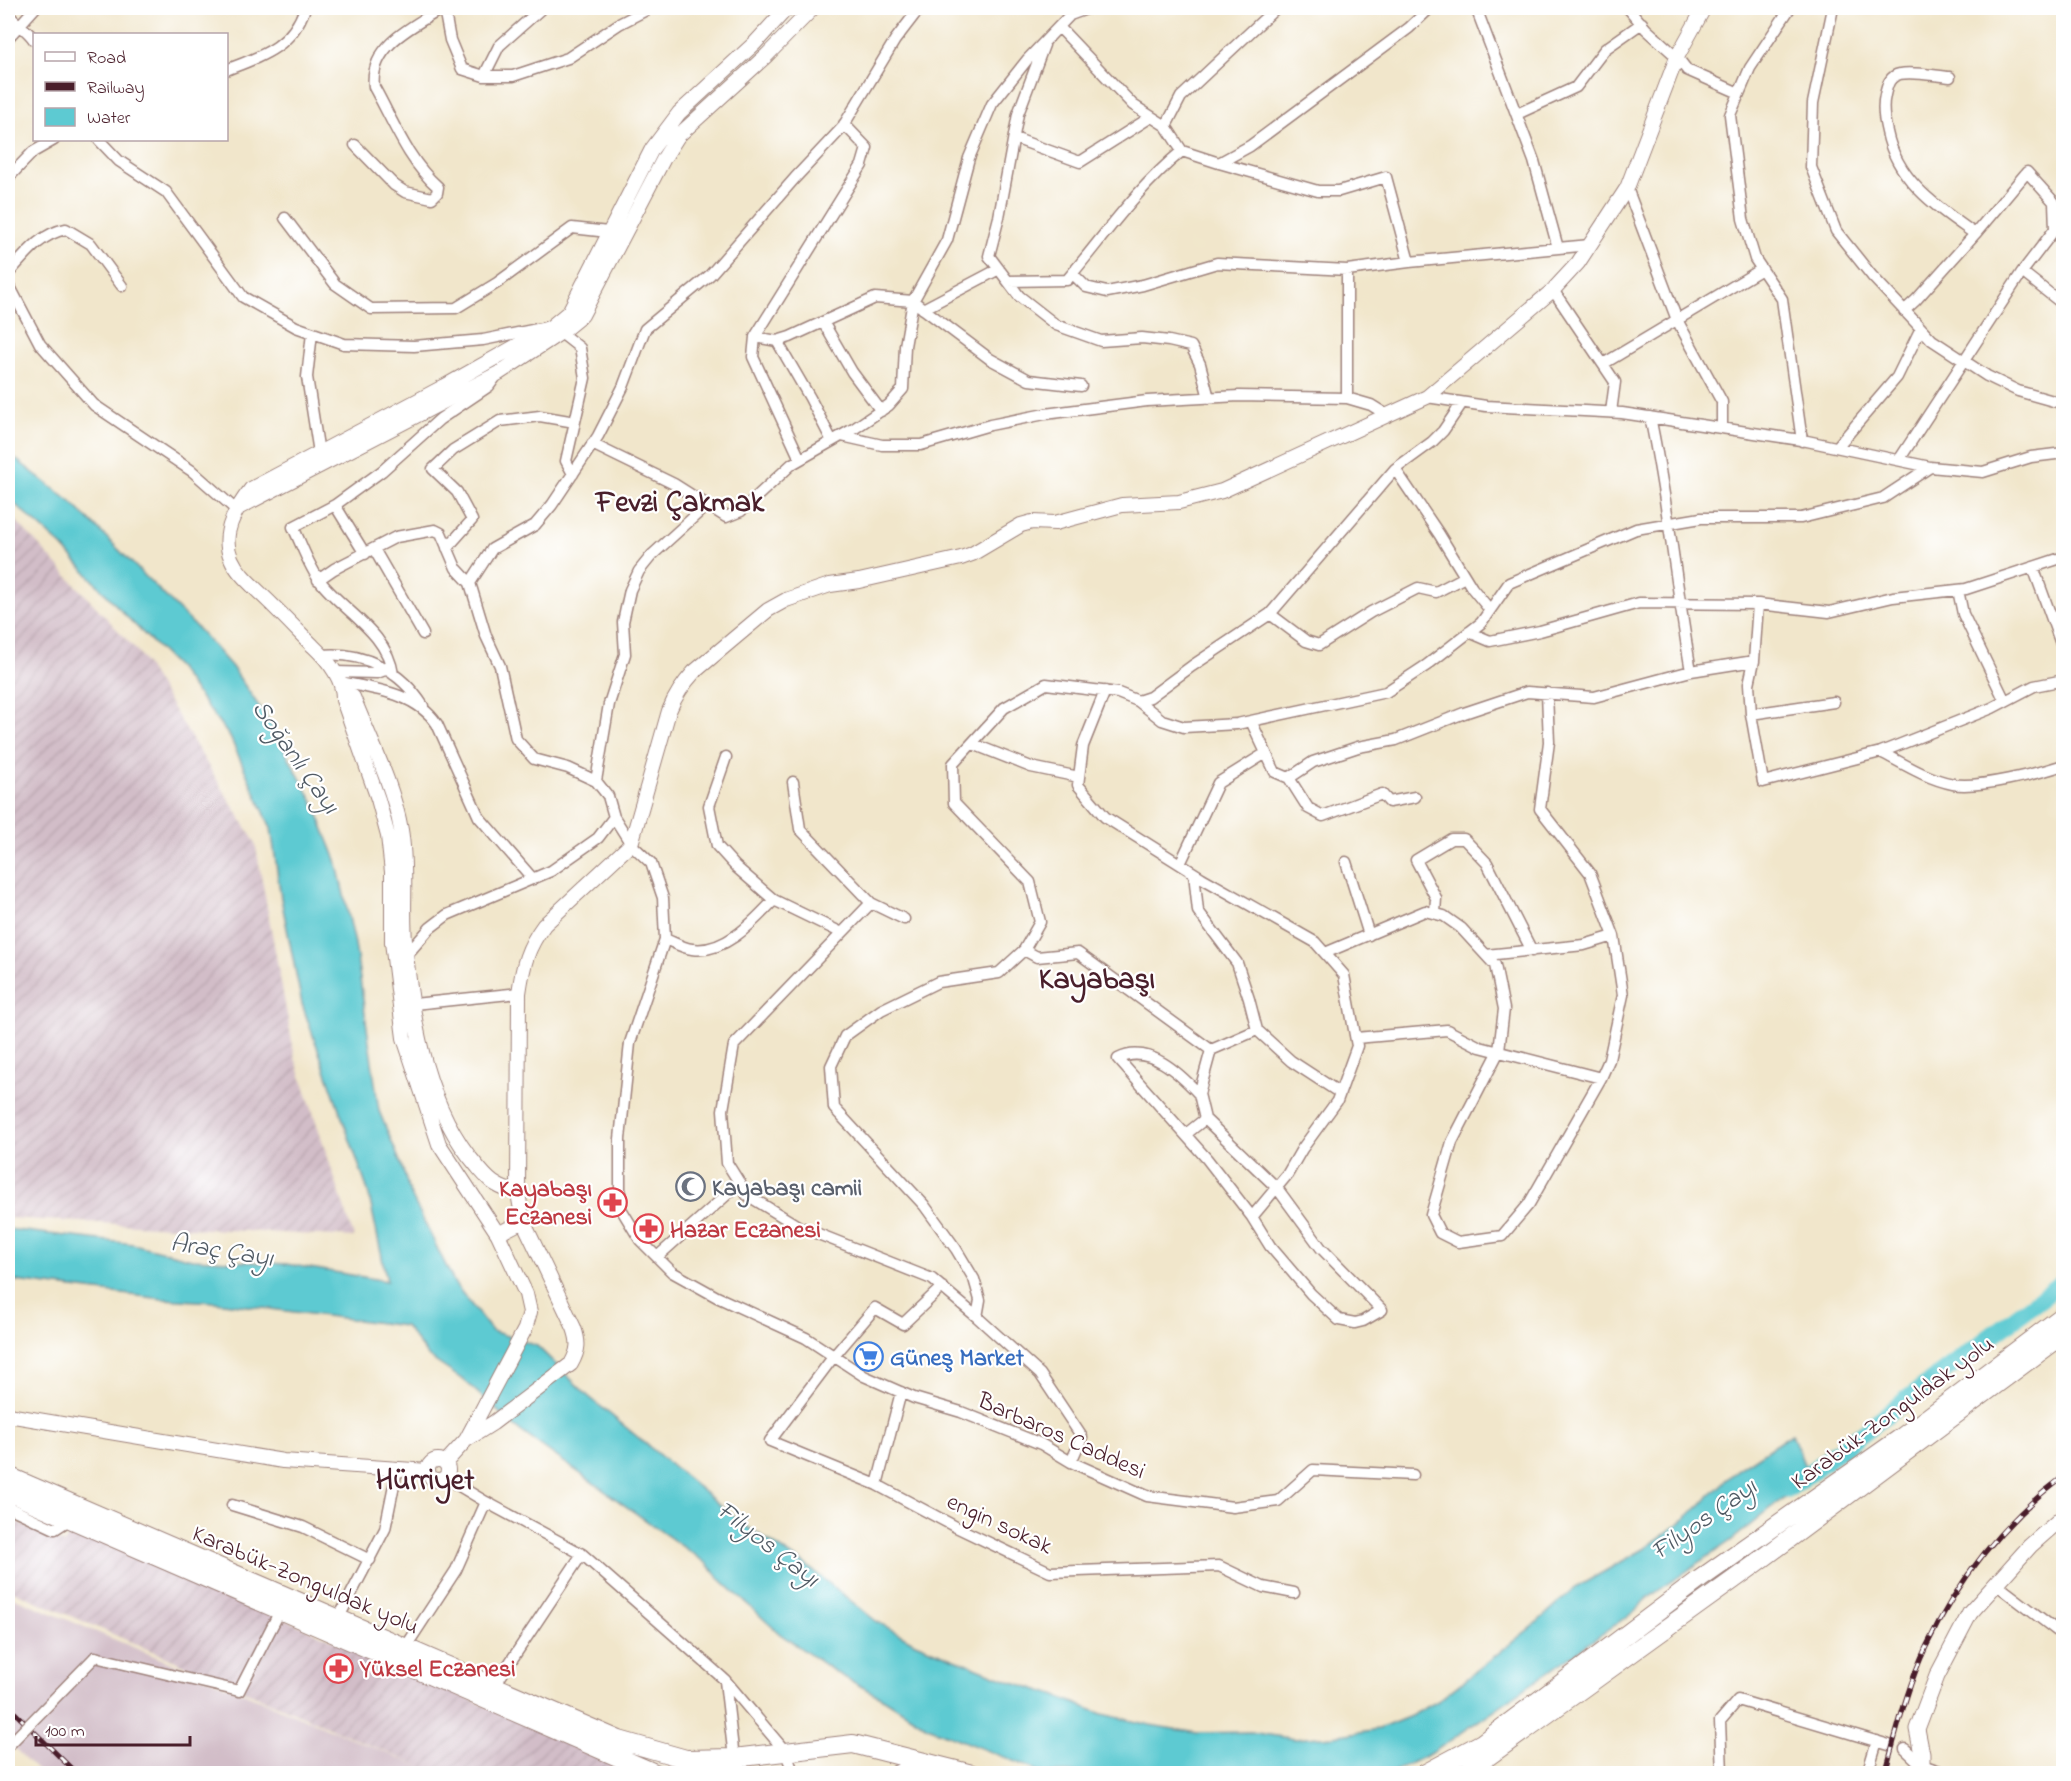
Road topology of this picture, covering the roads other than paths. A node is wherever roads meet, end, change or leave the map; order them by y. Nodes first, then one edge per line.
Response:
1 (35, 8) edge
2 (305, 8) edge
3 (444, 8) edge
4 (542, 8) edge
5 (650, 8) edge
6 (787, 8) edge
7 (813, 8) edge
8 (923, 8) edge
9 (1089, 8) edge
10 (1276, 8) edge
11 (1430, 8) edge
12 (1476, 8) edge
13 (1628, 8) edge
14 (1704, 8) edge
15 (1790, 8) edge
16 (1833, 8) edge
17 (8, 14) edge
18 (1642, 23) junction
19 (20, 25) junction
20 (1059, 27) junction
21 (8, 38) edge
22 (33, 39) edge
23 (1047, 39) junction
24 (1677, 57) junction
25 (228, 68) edge
26 (484, 76) junction
27 (1950, 76) dead end
28 (1739, 93) junction
29 (1517, 114) junction
30 (1151, 117) junction
31 (844, 124) junction
32 (1166, 126) junction
33 (1014, 138) junction
34 (52, 141) edge
35 (100, 141) edge
36 (355, 145) dead end
37 (1182, 151) junction
38 (1219, 163) junction
39 (8, 178) edge
40 (1627, 188) junction
41 (285, 218) dead end
42 (608, 232) junction
43 (2059, 232) edge
44 (1975, 234) junction
45 (1590, 246) junction
46 (1558, 248) junction
47 (1409, 262) junction
48 (999, 269) junction
49 (1762, 269) junction
50 (1347, 270) junction
51 (2022, 272) junction
52 (8, 274) edge
53 (1073, 274) junction
54 (1008, 281) junction
55 (8, 283) edge
56 (122, 286) dead end
57 (1553, 290) junction
58 (913, 301) junction
59 (2064, 305) edge
60 (923, 309) junction
61 (1904, 310) junction
62 (1677, 320) junction
63 (823, 322) junction
64 (1921, 328) junction
65 (556, 330) junction
66 (312, 333) junction
67 (754, 337) junction
68 (777, 341) junction
69 (1964, 360) junction
70 (1603, 364) junction
71 (499, 373) junction
72 (1081, 386) dead end
73 (1427, 397) junction
74 (1209, 398) junction
75 (1347, 398) junction
76 (1462, 403) junction
77 (2064, 404) edge
78 (881, 411) junction
79 (1611, 412) junction
80 (1387, 415) junction
81 (1650, 417) junction
82 (575, 422) junction
83 (1722, 428) junction
84 (837, 438) junction
85 (1802, 441) junction
86 (592, 444) junction
87 (1837, 447) junction
88 (319, 453) junction
89 (2064, 453) edge
90 (800, 459) junction
91 (1899, 460) junction
92 (1930, 466) junction
93 (1395, 469) junction
94 (573, 474) junction
95 (335, 505) junction
96 (707, 505) junction
97 (235, 509) junction
98 (1670, 523) junction
99 (447, 548) junction
100 (370, 551) junction
101 (2064, 557) edge
102 (2033, 567) junction
103 (1465, 577) junction
104 (318, 580) junction
105 (470, 583) junction
106 (1958, 590) junction
107 (1679, 604) junction
108 (1758, 604) junction
109 (1490, 610) junction
110 (1270, 614) junction
111 (1469, 632) junction
112 (423, 634) dead end
113 (2064, 652) edge
114 (322, 655) junction
115 (1754, 661) junction
116 (1691, 671) junction
117 (389, 672) junction
118 (2064, 680) edge
119 (340, 682) junction
120 (1105, 691) junction
121 (1547, 693) junction
122 (1138, 701) junction
123 (2005, 701) junction
124 (1834, 702) dead end
125 (423, 708) junction
126 (1752, 714) junction
127 (1251, 721) junction
128 (973, 744) junction
129 (1881, 752) junction
130 (1266, 753) junction
131 (726, 758) dead end
132 (2064, 765) edge
133 (1079, 777) junction
134 (1289, 778) junction
135 (596, 781) junction
136 (793, 782) dead end
137 (1415, 796) dead end
138 (614, 817) junction
139 (631, 844) junction
140 (1347, 862) dead end
141 (1180, 864) junction
142 (1194, 873) junction
143 (533, 879) junction
144 (774, 900) junction
145 (871, 903) junction
146 (1435, 913) junction
147 (904, 919) dead end
148 (842, 933) junction
149 (1369, 935) junction
150 (1614, 936) junction
151 (665, 939) junction
152 (1024, 950) junction
153 (1532, 951) junction
154 (1325, 953) junction
155 (399, 955) junction
156 (1486, 955) junction
157 (519, 993) junction
158 (414, 1004) junction
159 (1257, 1030) junction
160 (1356, 1038) junction
161 (1211, 1050) junction
162 (1498, 1051) junction
163 (1601, 1078) junction
164 (1340, 1093) junction
165 (1199, 1094) junction
166 (1205, 1119) junction
167 (1186, 1134) junction
168 (740, 1183) junction
169 (495, 1185) junction
170 (1277, 1188) junction
171 (518, 1193) junction
172 (475, 1199) junction
173 (1252, 1217) junction
174 (524, 1221) junction
175 (498, 1234) junction
176 (657, 1257) junction
177 (942, 1287) junction
178 (2064, 1315) edge
179 (977, 1317) junction
180 (2064, 1334) edge
181 (834, 1356) junction
182 (901, 1392) junction
183 (8, 1415) edge
184 (466, 1440) junction
185 (1071, 1462) junction
186 (397, 1470) junction
187 (444, 1470) junction
188 (1413, 1475) dead end
189 (8, 1476) edge
190 (877, 1485) junction
191 (8, 1492) edge
192 (486, 1502) junction
193 (232, 1505) dead end
194 (8, 1507) edge
195 (2064, 1516) edge
196 (69, 1520) junction
197 (582, 1554) junction
198 (370, 1560) junction
199 (1996, 1584) junction
200 (1294, 1593) dead end
201 (283, 1604) junction
202 (335, 1626) junction
203 (2064, 1636) edge
204 (401, 1655) junction
205 (725, 1680) junction
206 (490, 1693) junction
207 (10, 1741) edge
208 (1876, 1741) junction
209 (1889, 1745) dead end
210 (1905, 1749) dead end
211 (785, 1751) junction
212 (737, 1766) edge
213 (1925, 1771) edge
214 (657, 1773) edge
215 (794, 1773) edge
216 (898, 1773) edge
217 (918, 1773) edge
218 (972, 1773) edge
219 (1424, 1773) edge
220 (1464, 1773) edge
221 (1722, 1773) edge
222 (1867, 1773) edge
223 (1948, 1773) edge

1 - 19 street
2 - 25 street
3 - 26 street
3 - 36 street
4 - 26 street
5 - 26 street
6 - 42 street
7 - 65 street
8 - 31 street
9 - 20 street
10 - 32 street
11 - 38 street
12 - 29 street
13 - 18 street
14 - 24 street
15 - 28 street
16 - 61 street
17 - 19 street
18 - 24 street
18 - 29 street
19 - 21 street
19 - 22 street
20 - 23 street
20 - 30 street
23 - 33 street
23 - 58 street
24 - 28 street
24 - 40 street
27 - 44 street
28 - 49 street
29 - 46 street
30 - 32 street
30 - 33 street
31 - 67 street
31 - 86 street
32 - 37 street
33 - 48 street
34 - 39 street
35 - 66 street
37 - 38 street
37 - 53 street
38 - 47 street
40 - 45 street
40 - 62 street
41 - 42 street
42 - 65 street
43 - 44 street
43 - 51 street
44 - 61 street
45 - 46 street
45 - 57 street
46 - 47 street
47 - 50 street
48 - 54 street
48 - 60 street
49 - 62 street
49 - 85 street
50 - 53 street
50 - 75 street
51 - 59 street
51 - 69 street
52 - 56 street
53 - 54 street
54 - 74 street
55 - 97 street
57 - 70 street
57 - 73 street
58 - 60 street
58 - 63 street
58 - 78 street
60 - 72 street
61 - 64 street
62 - 70 street
62 - 83 street
63 - 68 street
63 - 78 street
64 - 69 street
64 - 87 street
65 - 66 street
65 - 71 street
65 - 82 street
65 - 88 street
66 - 88 street
67 - 68 street
67 - 90 street
68 - 84 street
69 - 77 street
69 - 91 street
70 - 79 street
71 - 95 street
71 - 97 street
73 - 76 street
73 - 80 street
74 - 75 street
74 - 84 street
75 - 80 street
76 - 79 street
76 - 93 street
78 - 84 street
79 - 81 street
80 - 139 street
81 - 83 street
81 - 98 street
82 - 94 street
82 - 99 street
83 - 85 street
84 - 90 street
85 - 87 street
86 - 94 street
86 - 96 street
87 - 91 street
88 - 97 street
89 - 92 street
90 - 96 street
91 - 92 street
92 - 98 street
93 - 103 street
93 - 110 street
94 - 105 street
95 - 100 street
95 - 104 street
96 - 135 street
97 - 114 street
98 - 107 street
98 - 109 street
99 - 100 street
99 - 105 street
100 - 104 street
100 - 112 street
101 - 102 street
102 - 106 street
102 - 113 street
103 - 109 street
103 - 110 street
104 - 117 street
105 - 135 street
106 - 108 street
106 - 123 street
107 - 108 street
107 - 111 street
107 - 116 street
108 - 115 street
109 - 111 street
110 - 122 street
111 - 127 street
114 - 117 street
114 - 119 street
115 - 116 street
115 - 126 street
116 - 121 street
117 - 119 street
117 - 125 street
118 - 123 street
119 - 125 street
119 - 155 street
120 - 122 street
120 - 128 street
120 - 133 street
121 - 134 street
121 - 150 street
122 - 127 street
123 - 129 street
124 - 126 street
125 - 143 street
126 - 129 street
127 - 130 street
128 - 133 street
128 - 152 street
129 - 132 street
130 - 134 street
130 - 141 street
131 - 144 street
133 - 141 street
134 - 137 street
135 - 138 street, Barbaros Caddesi
136 - 145 street
138 - 139 street, Barbaros Caddesi
138 - 143 street
139 - 151 street, Barbaros Caddesi
139 - 157 street
140 - 149 street
141 - 142 street
142 - 154 street
142 - 159 street
143 - 155 street
144 - 148 street
144 - 151 street
145 - 147 street
145 - 148 street
146 - 149 street
146 - 153 street
146 - 156 street
148 - 168 street
149 - 154 street
150 - 153 street
150 - 163 street
151 - 176 street, Barbaros Caddesi
152 - 161 street
152 - 179 street
153 - 156 street
154 - 160 street
155 - 158 street
155 - 172 street
156 - 162 street
157 - 158 street
157 - 171 street
158 - 169 street
159 - 161 street
159 - 164 street
160 - 162 street
160 - 164 street
161 - 165 street
162 - 163 street
162 - 163 street
164 - 170 street
165 - 166 street
165 - 167 street
166 - 167 street
166 - 170 street
167 - 173 street
168 - 176 street
168 - 177 street
169 - 171 street
169 - 172 street
170 - 173 street
170 - 173 street
171 - 174 street
172 - 175 street
174 - 175 street
174 - 184 street
175 - 184 street
176 - 181 street, Barbaros Caddesi
177 - 179 street
177 - 181 street
178 - 219 highway, Karabük-Zonguldak yolu
179 - 185 street
180 - 220 highway, Karabük-Zonguldak yolu
181 - 182 street, Barbaros Caddesi
181 - 190 street, engin sokak
182 - 185 street, Barbaros Caddesi
182 - 190 street
183 - 186 street
184 - 187 street
185 - 188 street, Barbaros Caddesi
186 - 187 street
186 - 198 street
187 - 192 street
189 - 201 highway, Karabük-Zonguldak yolu
190 - 200 street, engin sokak
191 - 196 highway, Karabük-Zonguldak yolu
192 - 197 street
192 - 204 street
193 - 198 street
194 - 196 street
195 - 199 main road
196 - 201 highway, Karabük-Zonguldak yolu
197 - 205 street
197 - 206 street
198 - 202 street
199 - 203 street
199 - 213 main road
201 - 202 highway, Karabük-Zonguldak yolu
201 - 207 street, bridge
202 - 204 highway, Karabük-Zonguldak yolu
204 - 206 highway, Karabük-Zonguldak yolu
205 - 211 street
205 - 212 street
206 - 212 highway, Karabük-Zonguldak yolu
206 - 214 highway, Karabük-Zonguldak yolu
208 - 209 street
208 - 221 street
208 - 222 street
210 - 213 street
211 - 212 highway, Karabük-Zonguldak yolu
211 - 215 street
211 - 218 highway, Karabük-Zonguldak yolu
213 - 223 street
216 - 217 highway

